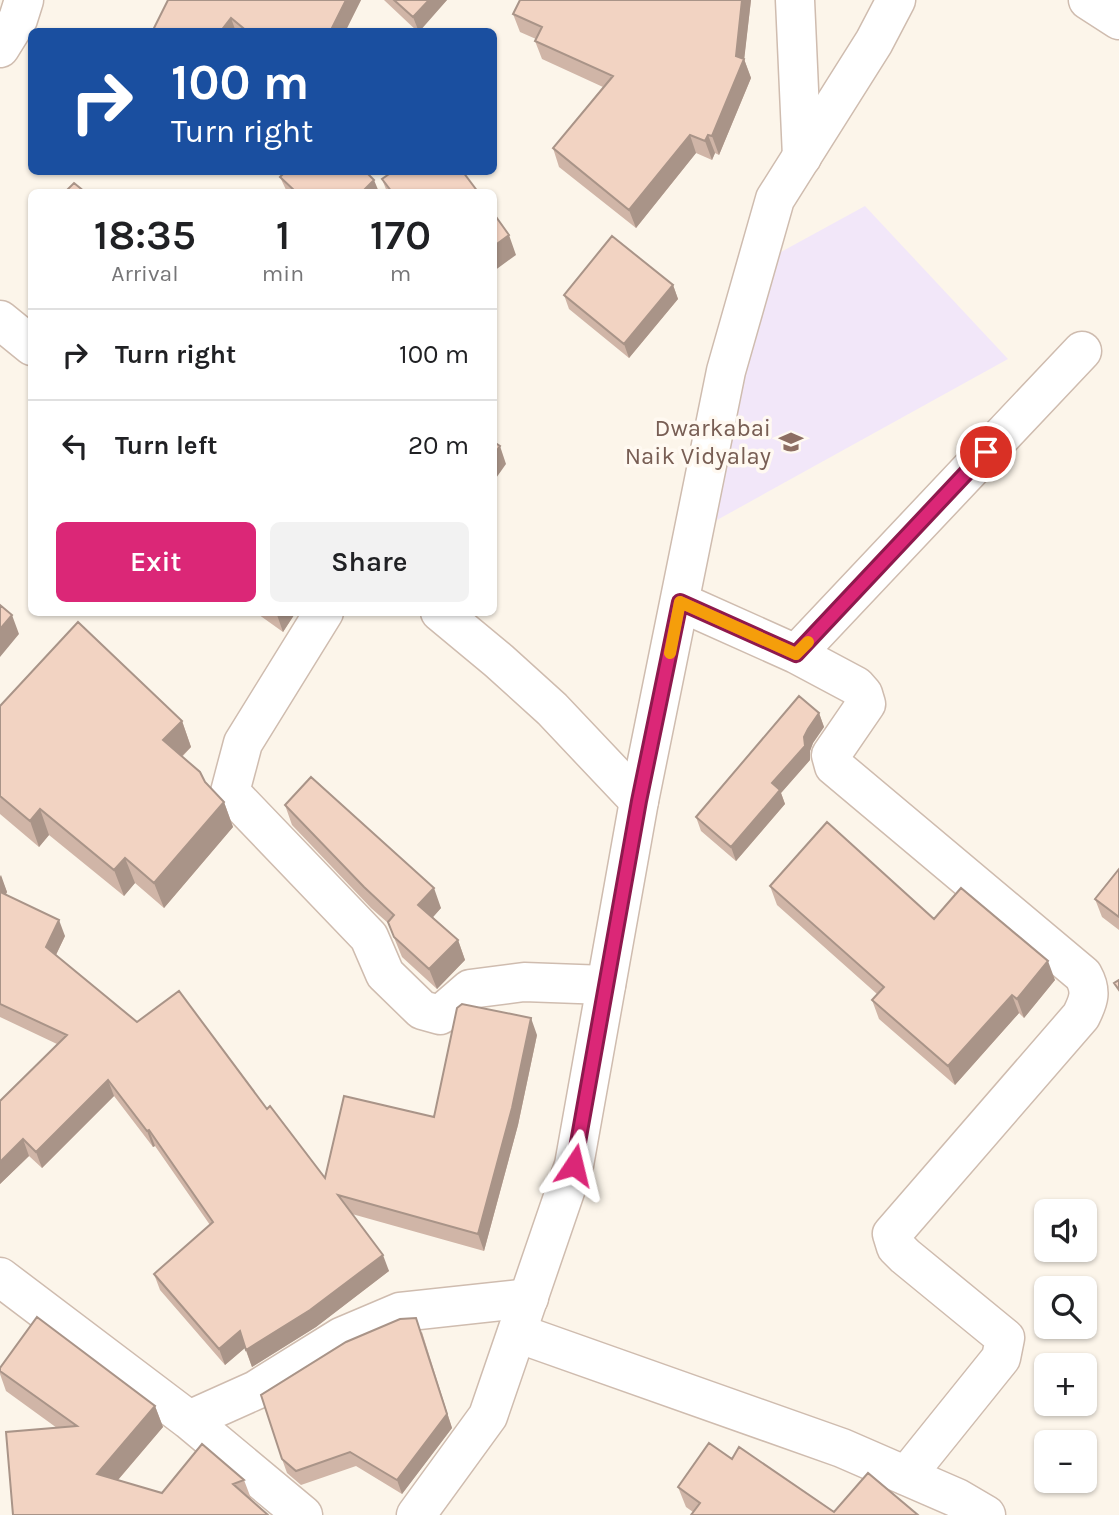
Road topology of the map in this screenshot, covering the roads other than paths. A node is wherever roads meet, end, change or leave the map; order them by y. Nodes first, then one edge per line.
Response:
1 (24, 0) edge
2 (794, 0) edge
3 (896, 0) edge
4 (1088, 0) edge
5 (1119, 20) edge
6 (0, 48) edge
7 (802, 157) junction
8 (0, 320) edge
9 (28, 343) edge
10 (1082, 351) dead end
11 (680, 602) junction
12 (322, 616) edge
13 (445, 616) edge
14 (796, 654) junction
15 (639, 801) junction
16 (606, 985) junction
17 (0, 1277) edge
18 (523, 1315) junction
19 (189, 1420) junction
20 (906, 1476) junction
21 (303, 1515) edge
22 (416, 1515) edge
23 (986, 1515) edge

1 - 6 street
2 - 7 street
3 - 7 street
4 - 5 street
7 - 11 street
8 - 9 street
10 - 14 street
11 - 14 street
11 - 15 street
12 - 16 street
13 - 15 street
14 - 20 street
15 - 16 street
16 - 18 street
17 - 19 street
18 - 19 street
18 - 20 street
18 - 22 street
19 - 21 street
20 - 23 street

